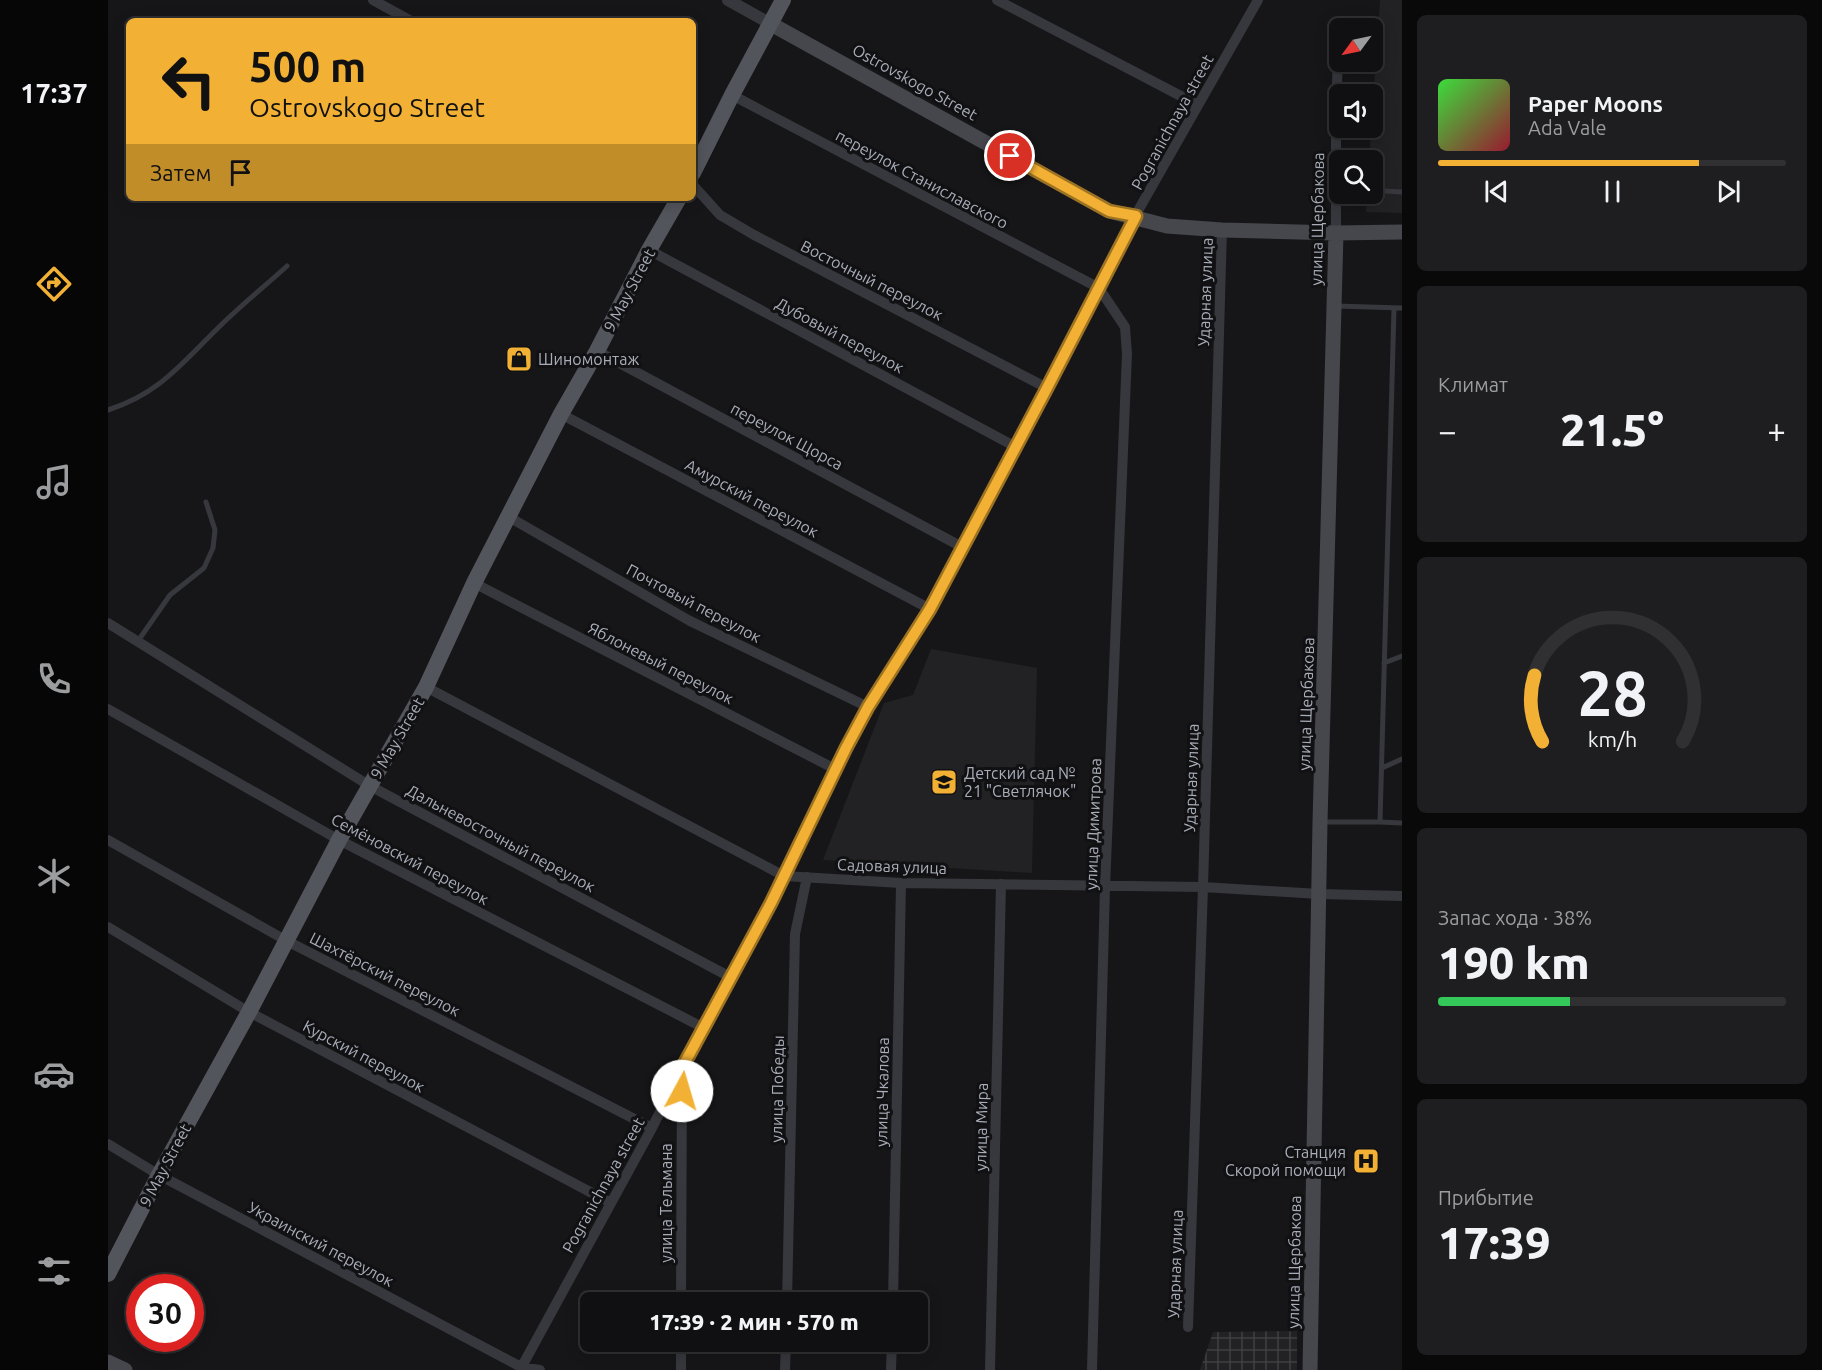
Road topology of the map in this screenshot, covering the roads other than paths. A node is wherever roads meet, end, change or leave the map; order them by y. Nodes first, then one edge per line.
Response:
1 (374, 0) edge
2 (728, 0) edge
3 (783, 0) edge
4 (997, 0) edge
5 (1257, 0) edge
6 (406, 18) edge
7 (771, 24) junction
8 (1338, 72) edge
9 (732, 95) junction
10 (1198, 105) junction
11 (696, 167) edge
12 (696, 188) edge
13 (1386, 191) dead end
14 (1402, 192) edge
15 (677, 201) edge
16 (1136, 216) junction
17 (1222, 230) junction
18 (1402, 232) edge
19 (1336, 233) junction
20 (649, 250) junction
21 (287, 266) dead end
22 (1099, 288) junction
23 (1334, 306) junction
24 (1394, 308) junction
25 (1402, 308) edge
26 (597, 351) junction
27 (1047, 388) junction
28 (108, 410) edge
29 (561, 414) junction
30 (1016, 447) junction
31 (206, 502) dead end
32 (509, 517) junction
33 (962, 547) junction
34 (474, 583) junction
35 (930, 609) junction
36 (108, 623) edge
37 (138, 641) junction
38 (1402, 656) edge
39 (1384, 663) junction
40 (426, 687) junction
41 (868, 707) junction
42 (108, 709) edge
43 (1402, 759) edge
44 (1382, 768) junction
45 (835, 769) junction
46 (370, 786) junction
47 (1320, 822) junction
48 (1380, 822) junction
49 (1402, 823) edge
50 (108, 840) edge
51 (339, 840) junction
52 (784, 876) junction
53 (807, 877) junction
54 (901, 883) junction
55 (1001, 884) junction
56 (1105, 886) junction
57 (1203, 887) junction
58 (1319, 894) junction
59 (1402, 896) edge
60 (108, 927) edge
61 (287, 940) junction
62 (732, 978) junction
63 (249, 1012) junction
64 (702, 1027) junction
65 (682, 1068) junction
66 (652, 1128) junction
67 (108, 1144) edge
68 (159, 1175) junction
69 (611, 1203) junction
70 (108, 1274) edge
71 (681, 1292) edge
72 (787, 1292) edge
73 (893, 1292) edge
74 (1188, 1326) dead end
75 (681, 1352) edge
76 (786, 1352) edge
77 (892, 1352) edge
78 (108, 1362) edge
79 (520, 1368) edge
80 (125, 1370) edge
81 (540, 1370) edge
82 (681, 1370) edge
83 (785, 1370) edge
84 (891, 1370) edge
85 (990, 1370) edge
86 (1092, 1370) edge
87 (1310, 1370) edge

1 - 6 street
2 - 7 street, Ostrovskogo Street
3 - 7 main road
4 - 10 street
5 - 10 street, Pogranichnaya street
7 - 9 main road
7 - 16 main road, Ostrovskogo Street
8 - 19 street, улица Щербакова
9 - 11 main road
9 - 22 street, переулок Станиславского
10 - 16 street, Pogranichnaya street
12 - 27 street, Восточный переулок
13 - 14 lane
15 - 20 main road, 9 May Street
16 - 17 main road, Ostrovskogo Street
16 - 22 street, Pogranichnaya street
17 - 19 main road, Ostrovskogo Street
17 - 57 street, Ударная улица
18 - 19 main road, Ostrovskogo Street
19 - 23 main road, улица Щербакова
20 - 26 main road, 9 May Street
20 - 30 street, Дубовый переулок
21 - 28 lane
22 - 27 street, Pogranichnaya street
22 - 56 street, улица Димитрова
23 - 24 lane
23 - 47 main road, улица Щербакова
24 - 25 lane
24 - 39 lane
26 - 29 main road, 9 May Street
26 - 33 street, переулок Щорса
27 - 30 street, Pogranichnaya street
29 - 32 main road, 9 May Street
29 - 35 street, Амурский переулок
30 - 33 street, Pogranichnaya street
31 - 37 lane
32 - 34 main road, 9 May Street
32 - 41 street, Почтовый переулок
33 - 35 street, Pogranichnaya street
34 - 40 main road, 9 May Street
34 - 45 street, Яблоневый переулок
35 - 41 street, Pogranichnaya street
36 - 37 street, Дальневосточный переулок
37 - 46 street, Дальневосточный переулок
38 - 39 lane
39 - 44 lane
40 - 46 main road, 9 May Street
40 - 52 street, Садовая улица
41 - 45 street, Pogranichnaya street
42 - 51 street, Семёновский переулок
43 - 44 lane
44 - 48 lane
45 - 52 street, Pogranichnaya street
46 - 51 main road, 9 May Street
46 - 62 street, Дальневосточный переулок
47 - 48 lane
47 - 58 main road, улица Щербакова
48 - 49 lane
50 - 61 street, Шахтёрский переулок
51 - 61 main road, 9 May Street
51 - 64 street, Семёновский переулок
52 - 53 street, Садовая улица
52 - 62 street, Pogranichnaya street
53 - 54 street, Садовая улица
53 - 72 street, улица Победы
54 - 55 street, Садовая улица
54 - 73 street, улица Чкалова
55 - 56 street, Садовая улица
55 - 85 street, улица Мира
56 - 57 street, Садовая улица
56 - 86 street, улица Димитрова
57 - 58 street, Садовая улица
57 - 74 street, Ударная улица
58 - 59 street, Садовая улица
58 - 87 main road, улица Щербакова
60 - 63 street, Курский переулок
61 - 63 main road, 9 May Street
61 - 66 street, Шахтёрский переулок
62 - 64 street, Pogranichnaya street
63 - 68 main road, 9 May Street
63 - 69 street, Курский переулок
64 - 65 street, Pogranichnaya street
65 - 66 street, Pogranichnaya street
65 - 71 street, улица Тельмана
66 - 69 street, Pogranichnaya street
67 - 68 street, Украинский переулок
68 - 70 main road, 9 May Street
68 - 79 street, Украинский переулок
69 - 79 street, Pogranichnaya street
75 - 82 street
76 - 83 street
77 - 84 street
78 - 80 main road
79 - 81 street, Украинский переулок

